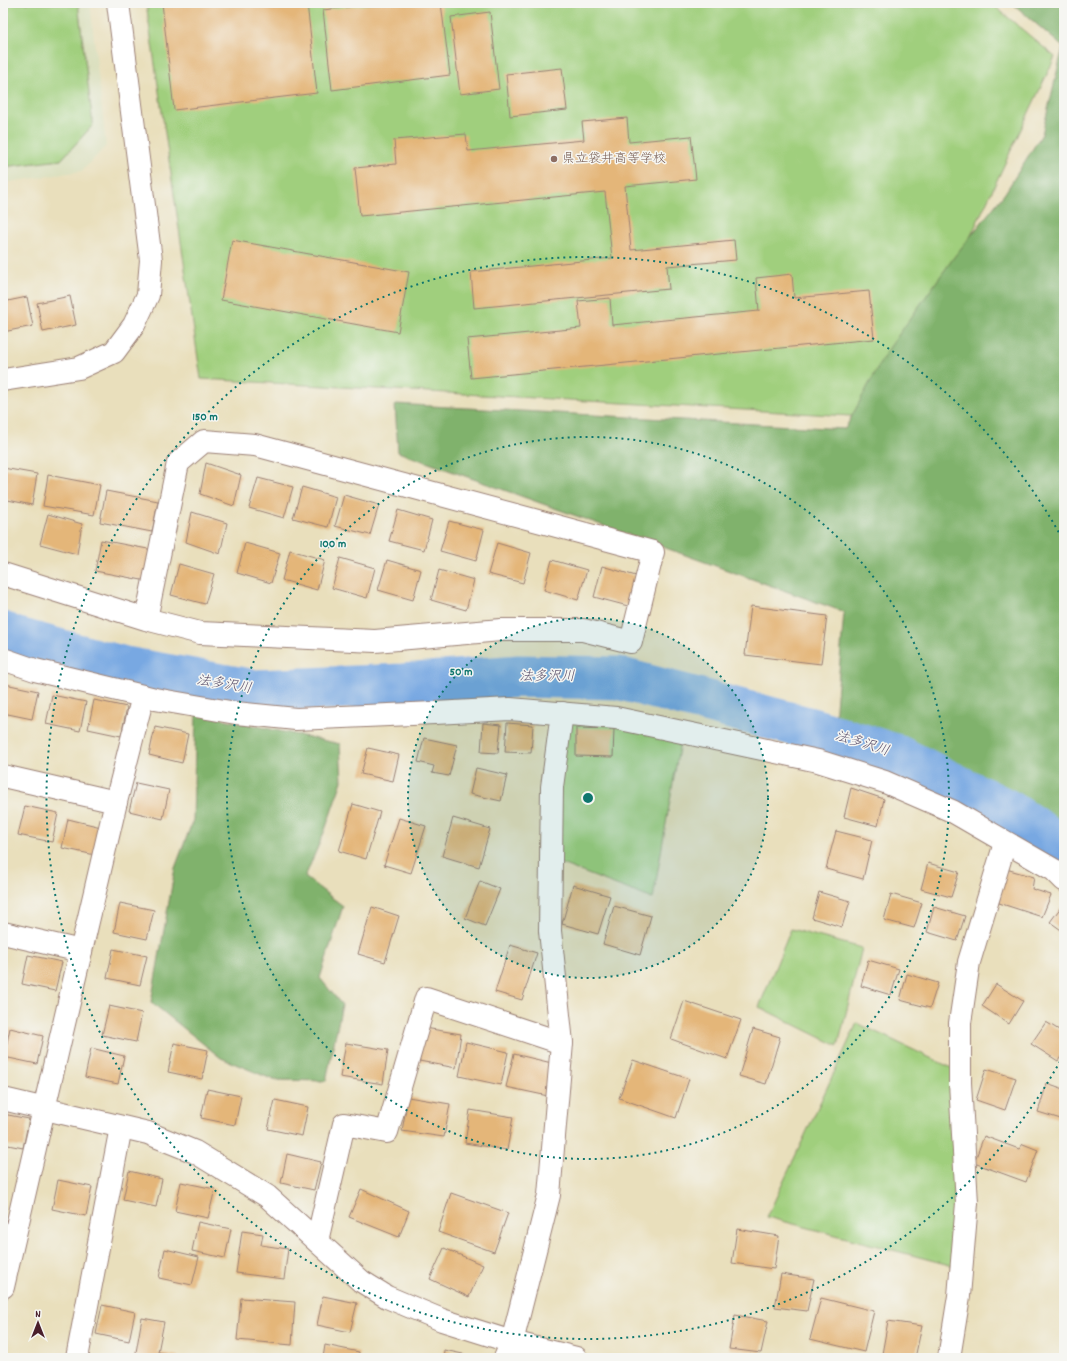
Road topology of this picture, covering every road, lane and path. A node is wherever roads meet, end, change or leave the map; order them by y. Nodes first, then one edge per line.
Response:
1 (118, 3) edge
2 (3, 380) edge
3 (3, 574) edge
4 (146, 619) junction
5 (3, 659) edge
6 (143, 696) junction
7 (562, 712) junction
8 (3, 776) edge
9 (116, 802) junction
10 (1005, 843) junction
11 (1064, 880) edge
12 (3, 932) edge
13 (81, 951) junction
14 (562, 1043) junction
15 (3, 1099) edge
16 (44, 1108) junction
17 (121, 1127) junction
18 (316, 1241) junction
19 (7, 1249) edge
20 (3, 1287) edge
21 (508, 1350) edge
22 (77, 1358) edge
23 (576, 1358) edge
24 (949, 1358) edge

1 - 2 street
3 - 4 street
4 - 4 street
5 - 6 street
6 - 7 street
6 - 9 street
7 - 10 street
7 - 14 street
8 - 9 street
9 - 13 street
10 - 11 street
10 - 24 street
12 - 13 street
13 - 16 street
14 - 18 street
14 - 21 street
15 - 16 street
16 - 17 street
16 - 19 street
17 - 18 street
17 - 22 street
18 - 21 street
19 - 20 street
21 - 23 street

